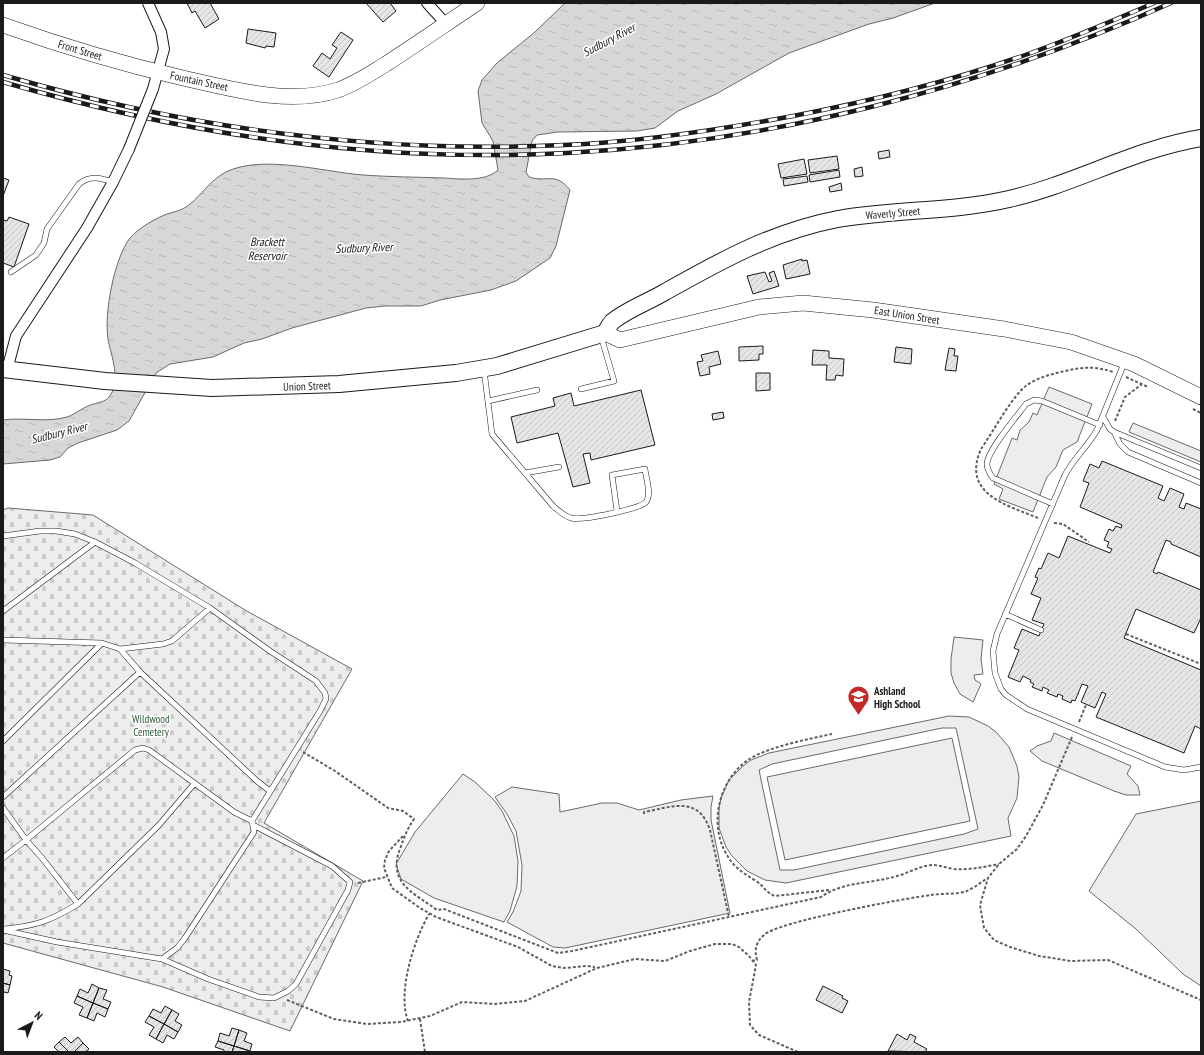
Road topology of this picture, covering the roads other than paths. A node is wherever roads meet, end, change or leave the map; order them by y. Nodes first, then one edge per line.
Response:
1 (148, 3) edge
2 (427, 3) edge
3 (477, 3) edge
4 (446, 24) junction
5 (3, 25) edge
6 (158, 72) junction
7 (1201, 138) edge
8 (113, 182) junction
9 (11, 272) dead end
10 (603, 334) junction
11 (1125, 360) junction
12 (483, 368) junction
13 (5, 369) edge
14 (581, 389) dead end
15 (537, 390) dead end
16 (1201, 397) edge
17 (488, 401) junction
18 (1103, 417) junction
19 (1100, 424) junction
20 (1114, 432) junction
21 (559, 467) dead end
22 (1201, 468) edge
23 (525, 473) junction
24 (1201, 483) edge
25 (1053, 504) junction
26 (617, 511) junction
27 (3, 536) edge
28 (95, 542) junction
29 (210, 608) junction
30 (3, 611) edge
31 (1005, 614) junction
32 (1041, 630) dead end
33 (3, 640) edge
34 (102, 643) junction
35 (120, 649) junction
36 (140, 672) junction
37 (3, 741) edge
38 (1201, 767) edge
39 (194, 784) junction
40 (270, 791) junction
41 (3, 796) edge
42 (3, 808) edge
43 (253, 823) junction
44 (26, 840) junction
45 (3, 858) edge
46 (78, 904) junction
47 (3, 929) edge
48 (162, 959) junction

1 - 6 street
2 - 4 street
3 - 4 street, Fountain Street
4 - 6 street, Fountain Street
5 - 6 street, Front Street
6 - 8 street, Fountain Street, bridge
7 - 10 main road, Waverly Street
8 - 9 lane
8 - 13 street, Fountain Street
10 - 11 street, East Union Street
10 - 12 main road, Union Street
10 - 14 lane
11 - 16 street, East Union Street
11 - 18 lane
12 - 13 main road, Union Street
12 - 17 lane
15 - 17 lane
17 - 23 lane
18 - 19 lane
18 - 20 lane
19 - 25 lane
19 - 25 lane
20 - 22 lane
20 - 24 lane
21 - 23 lane
23 - 26 lane
25 - 31 lane
26 - 26 lane
27 - 28 lane
28 - 29 lane
28 - 30 lane
29 - 35 lane
29 - 40 lane
31 - 32 lane
31 - 38 lane
33 - 34 lane
34 - 35 lane
34 - 37 lane
35 - 36 lane
36 - 40 lane
36 - 41 lane
39 - 43 lane
39 - 44 lane
39 - 46 lane
40 - 43 lane
42 - 44 lane
43 - 48 lane
43 - 48 lane
44 - 45 lane
44 - 46 lane
46 - 47 lane
47 - 48 lane

